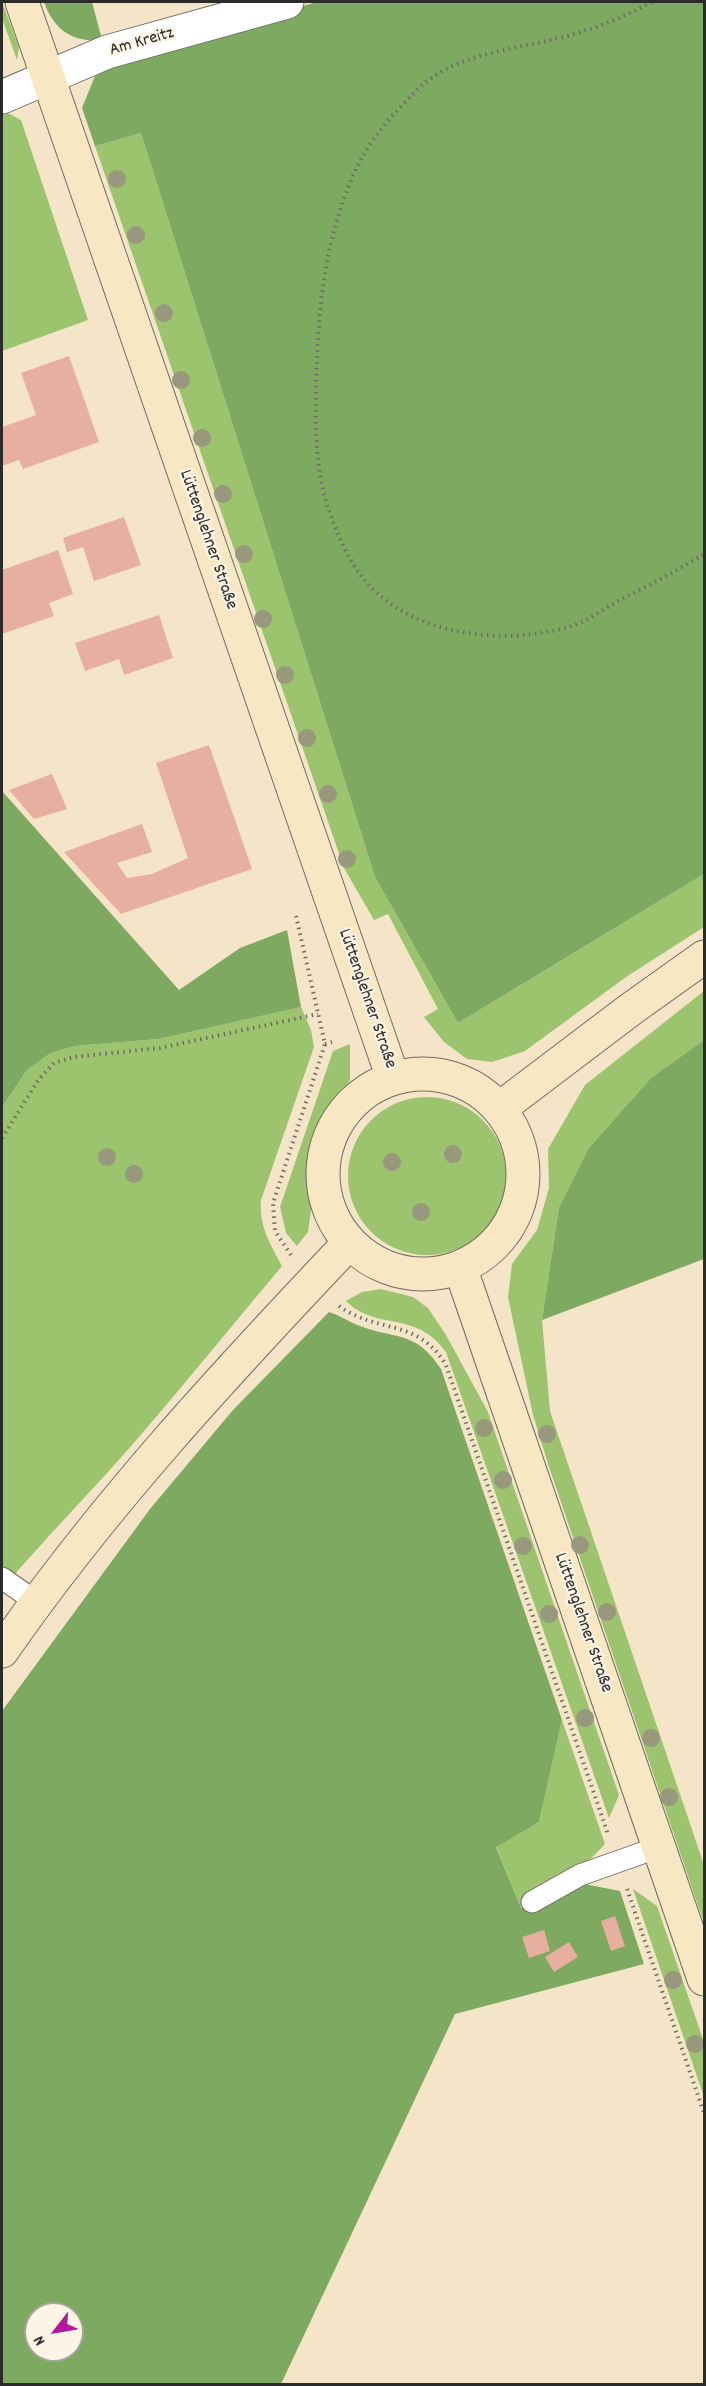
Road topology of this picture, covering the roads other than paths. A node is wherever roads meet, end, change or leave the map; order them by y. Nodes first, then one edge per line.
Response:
1 (22, 2) edge
2 (287, 2) edge
3 (49, 78) junction
4 (2, 98) edge
5 (705, 957) edge
6 (393, 1078) junction
7 (500, 1109) junction
8 (349, 1243) junction
9 (460, 1267) junction
10 (2, 1578) edge
11 (36, 1602) junction
12 (2, 1651) edge
13 (659, 1847) junction
14 (532, 1902) dead end
15 (705, 1979) edge

1 - 3 main road, Lüttenglehner Straße
2 - 3 street, Am Kreitz
3 - 4 street, Am Kreitz
3 - 6 main road, Lüttenglehner Straße
5 - 7 main road
6 - 7 main road
6 - 8 main road
7 - 9 main road
8 - 9 main road
8 - 11 main road
9 - 13 main road, Lüttenglehner Straße
10 - 11 lane
11 - 12 main road
13 - 14 lane
13 - 15 main road, Lüttenglehner Straße

